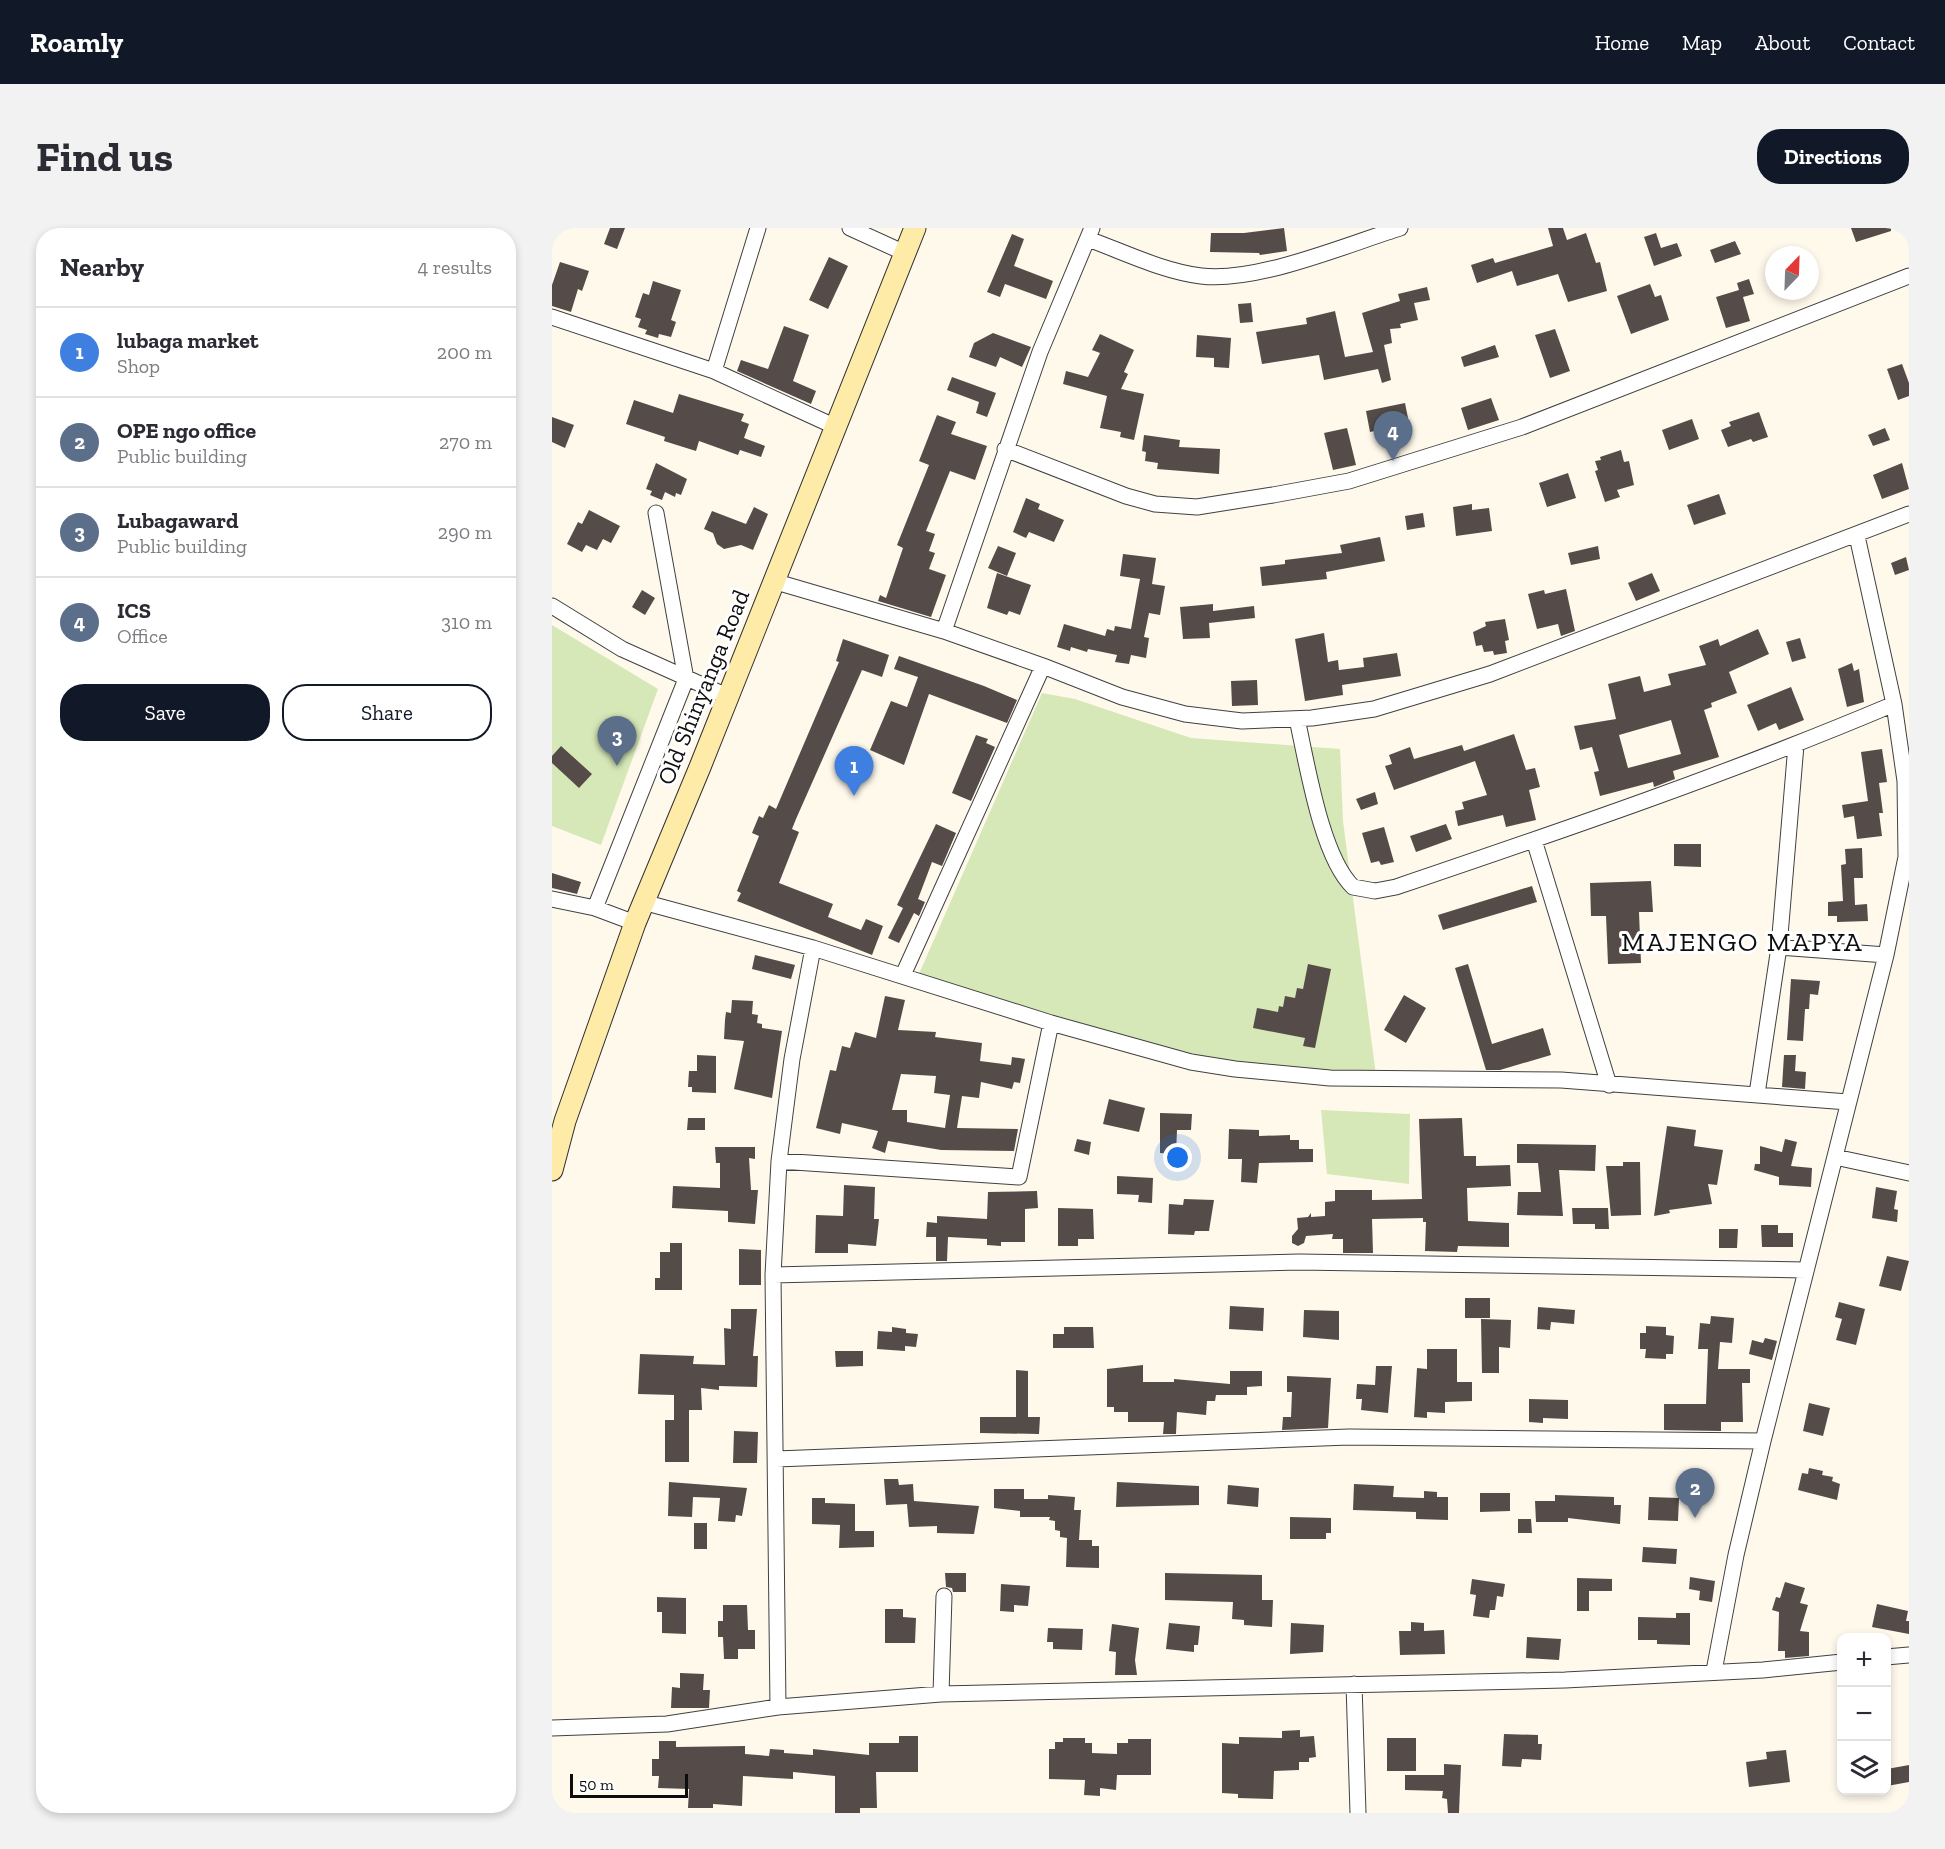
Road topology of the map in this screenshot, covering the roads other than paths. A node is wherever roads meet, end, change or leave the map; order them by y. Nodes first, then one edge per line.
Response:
1 (758, 228) edge
2 (850, 228) edge
3 (915, 228) edge
4 (1400, 228) edge
5 (1090, 233) edge
6 (905, 253) junction
7 (1909, 276) edge
8 (552, 317) edge
9 (714, 371) junction
10 (836, 427) junction
11 (1005, 449) junction
12 (656, 513) dead end
13 (1909, 514) edge
14 (1857, 536) junction
15 (773, 581) junction
16 (552, 606) edge
17 (944, 631) junction
18 (1043, 666) junction
19 (686, 679) junction
20 (727, 696) junction
21 (1894, 704) junction
22 (1297, 719) junction
23 (1796, 745) junction
24 (1534, 840) junction
25 (552, 898) edge
26 (643, 902) junction
27 (595, 908) junction
28 (635, 923) junction
29 (1779, 947) junction
30 (813, 948) junction
31 (1886, 955) junction
32 (903, 975) junction
33 (1051, 1023) junction
34 (1609, 1085) junction
35 (1757, 1094) junction
36 (1848, 1102) junction
37 (1835, 1157) junction
38 (779, 1161) junction
39 (552, 1170) edge
40 (1909, 1173) edge
41 (1806, 1270) junction
42 (773, 1275) junction
43 (1763, 1441) junction
44 (776, 1459) junction
45 (944, 1596) dead end
46 (1909, 1655) edge
47 (1891, 1657) edge
48 (1837, 1662) edge
49 (1714, 1671) junction
50 (1354, 1684) junction
51 (941, 1694) junction
52 (778, 1707) junction
53 (552, 1728) edge
54 (1358, 1813) edge

1 - 9 street
2 - 6 street
3 - 6 main road, Old Shinyanga Road
4 - 5 street
5 - 11 street
6 - 10 main road, Old Shinyanga Road
7 - 11 street
8 - 9 street
9 - 10 street
10 - 15 main road, Old Shinyanga Road
11 - 17 street
12 - 19 street
13 - 14 street
14 - 21 street
14 - 22 street
15 - 17 street
15 - 20 main road, Old Shinyanga Road
16 - 19 street
17 - 18 street
18 - 22 street
18 - 32 street
19 - 20 street
19 - 27 street
20 - 26 main road, Old Shinyanga Road
21 - 23 street
21 - 31 street
22 - 24 street
23 - 24 street
23 - 29 street
24 - 34 street
25 - 27 street
26 - 28 main road, Old Shinyanga Road
26 - 30 street
27 - 28 street
28 - 39 main road, Old Shinyanga Road
29 - 31 street
29 - 35 street
30 - 32 street
30 - 38 street
31 - 36 street
32 - 33 street
33 - 34 street
33 - 38 street
34 - 35 street
35 - 36 street
36 - 37 street
37 - 40 street
37 - 41 street
38 - 42 street
41 - 42 street
41 - 43 street
42 - 44 street
43 - 44 street
43 - 49 street
44 - 52 street
45 - 51 street
46 - 47 street
48 - 49 street
49 - 50 street
50 - 51 street
50 - 54 street
51 - 52 street
52 - 53 street

